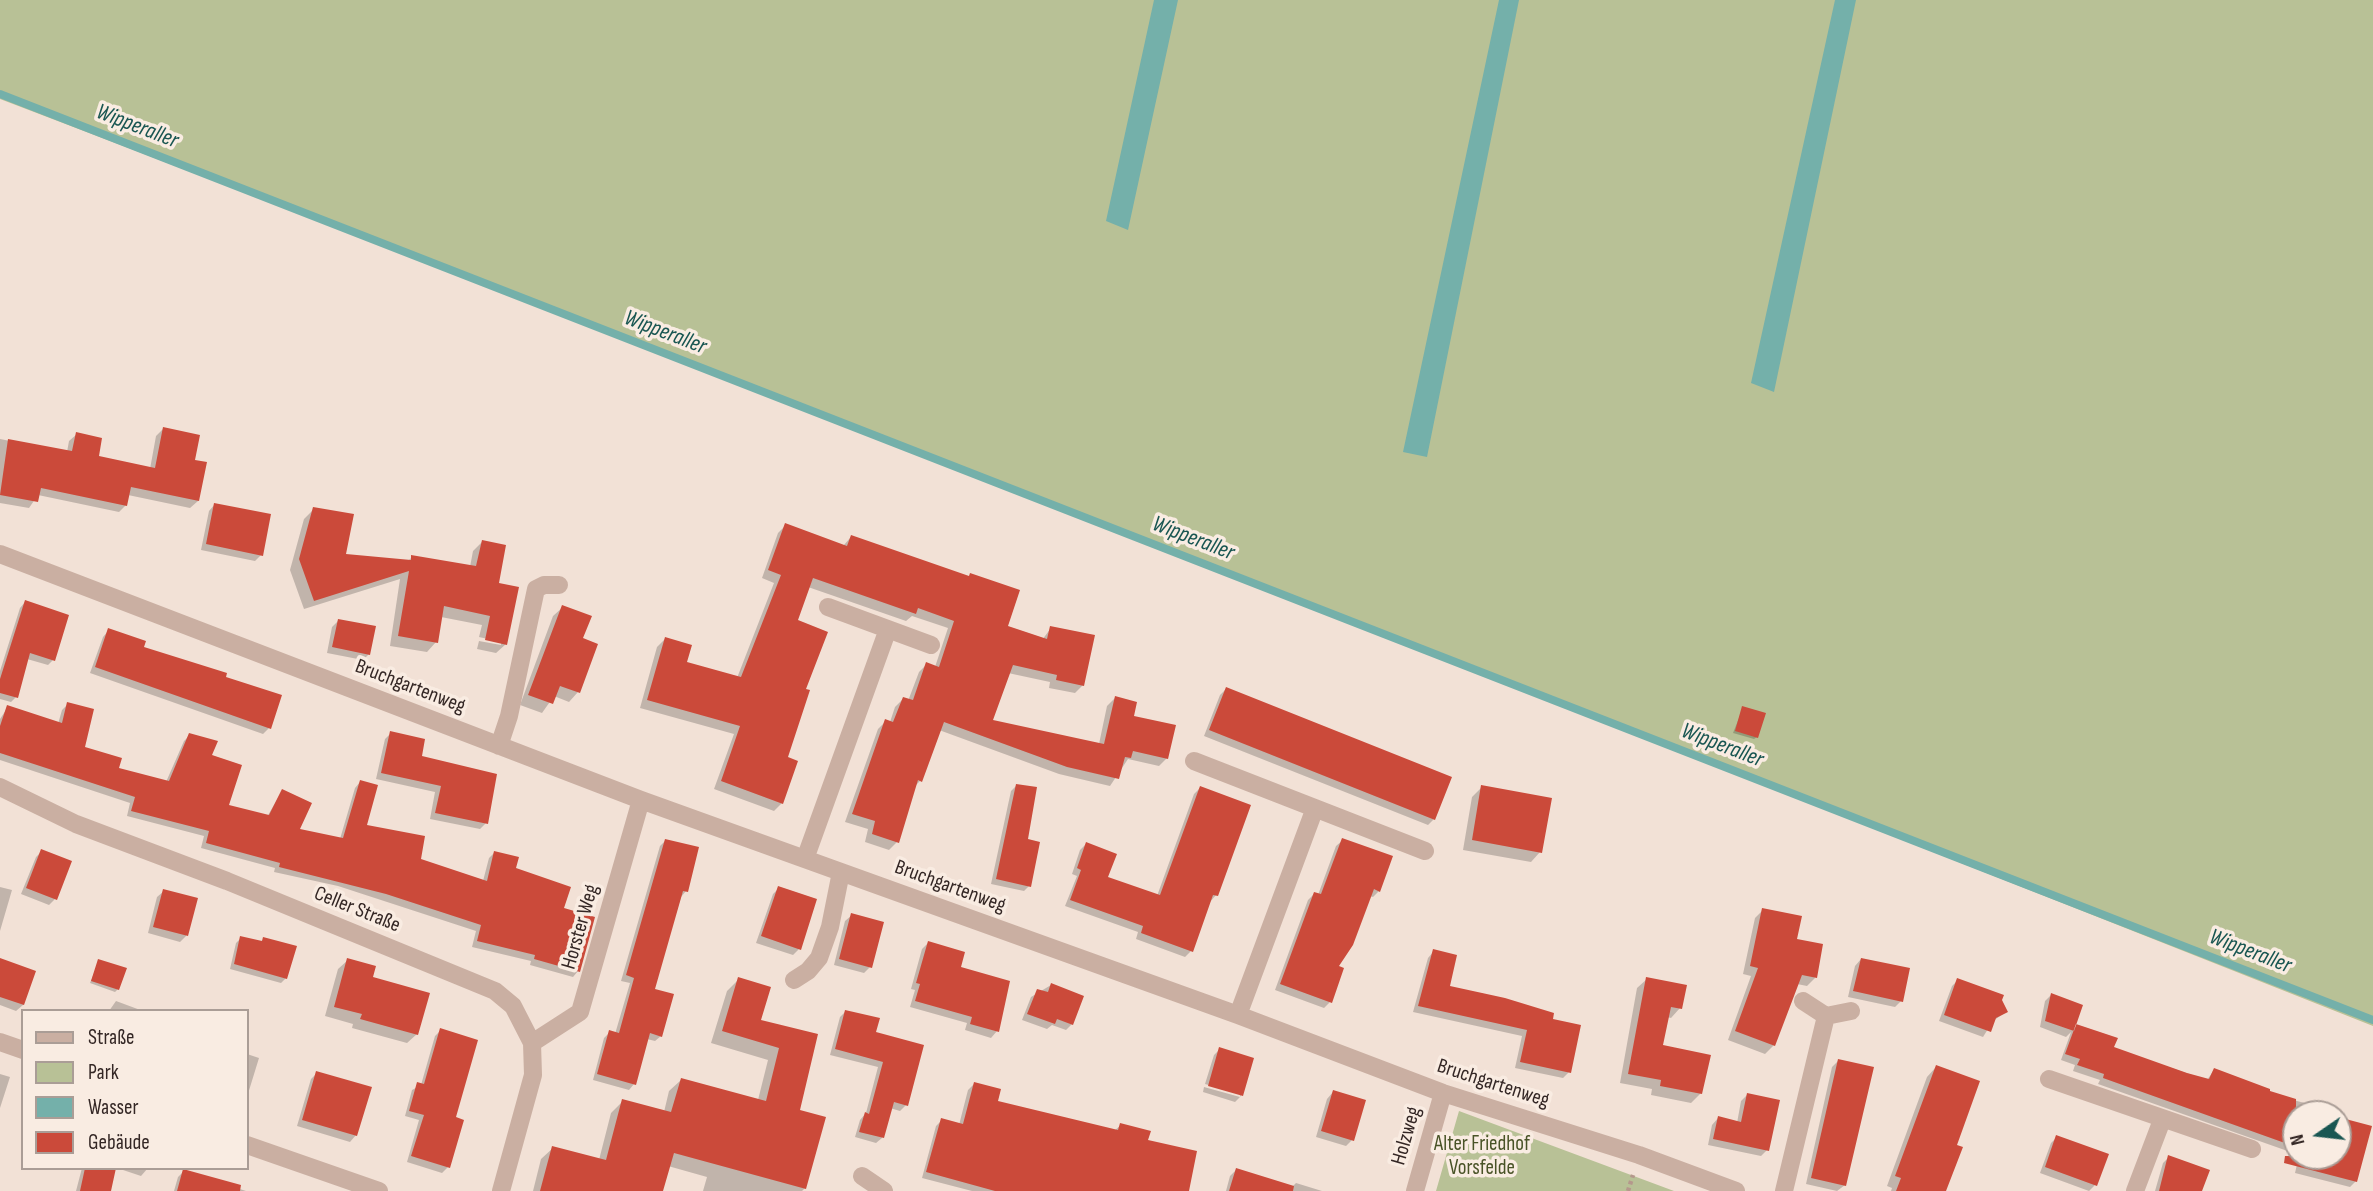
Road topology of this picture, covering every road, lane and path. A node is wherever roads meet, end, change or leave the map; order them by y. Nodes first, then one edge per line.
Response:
1 (0, 554) edge
2 (559, 585) dead end
3 (828, 607) dead end
4 (888, 629) junction
5 (931, 645) dead end
6 (499, 746) junction
7 (1194, 761) dead end
8 (0, 787) edge
9 (641, 800) junction
10 (1315, 808) junction
11 (1425, 851) dead end
12 (805, 859) junction
13 (841, 872) junction
14 (794, 980) dead end
15 (1802, 1001) dead end
16 (1851, 1011) dead end
17 (1238, 1015) junction
18 (1826, 1016) junction
19 (0, 1042) edge
20 (532, 1042) junction
21 (21, 1049) edge
22 (2049, 1079) dead end
23 (1443, 1093) junction
24 (2162, 1120) junction
25 (248, 1145) edge
26 (2252, 1149) dead end
27 (862, 1175) dead end
28 (379, 1191) edge
29 (500, 1191) edge
30 (884, 1191) edge
31 (1415, 1191) edge
32 (1736, 1191) edge
33 (1784, 1191) edge
34 (2135, 1191) edge

1 - 6 street, Bruchgartenweg
2 - 6 street
3 - 4 street
4 - 5 street
4 - 12 street
6 - 9 street, Bruchgartenweg
7 - 10 street
8 - 20 street, Celler Straße
9 - 12 street, Bruchgartenweg
9 - 20 street, Horster Weg
10 - 11 street
10 - 17 street
12 - 13 street, Bruchgartenweg
13 - 14 street
13 - 17 street, Bruchgartenweg
15 - 18 street
16 - 18 street
17 - 23 street, Bruchgartenweg
18 - 33 street
19 - 21 street
20 - 29 street, Celler Straße
22 - 24 street
23 - 31 street, Holzweg
23 - 32 street, Bruchgartenweg
24 - 26 street
24 - 34 street
25 - 28 street
27 - 30 street

